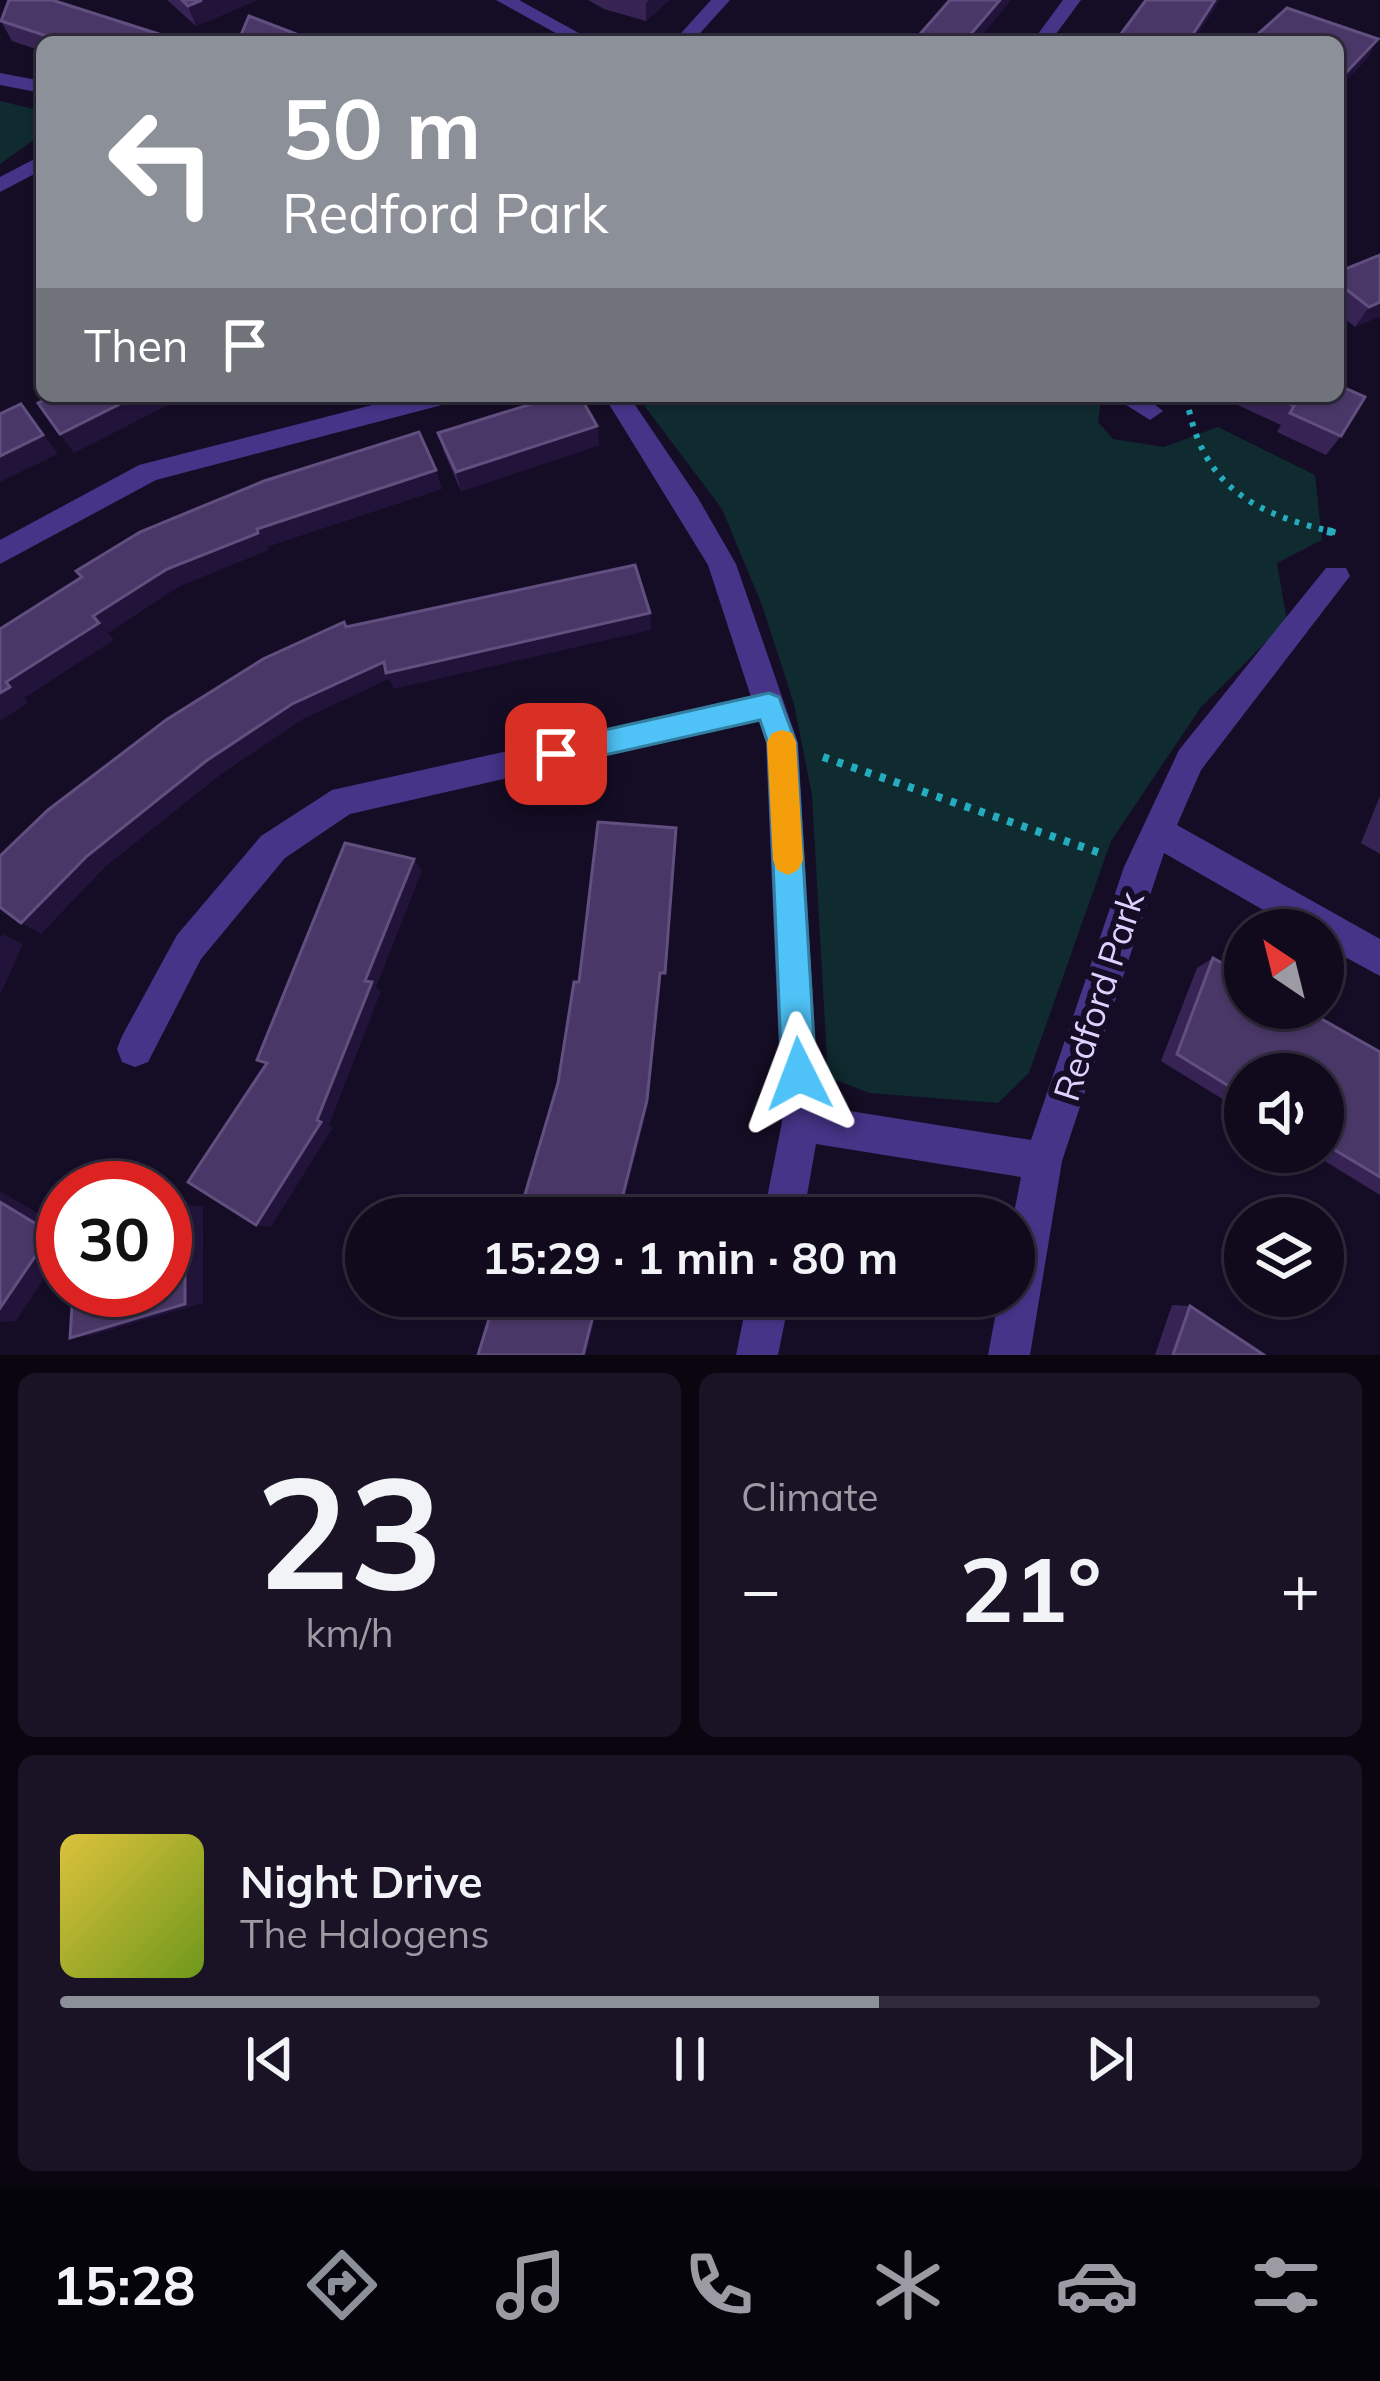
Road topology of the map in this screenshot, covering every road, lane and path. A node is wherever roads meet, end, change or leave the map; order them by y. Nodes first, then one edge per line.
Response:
1 (505, 0) edge
2 (721, 0) edge
3 (1072, 0) edge
4 (574, 36) edge
5 (688, 36) edge
6 (1045, 36) edge
7 (0, 79) edge
8 (36, 86) edge
9 (36, 165) edge
10 (0, 186) edge
11 (419, 402) edge
12 (620, 402) edge
13 (1134, 402) edge
14 (1150, 411) joint
15 (1338, 533) dead end
16 (0, 553) edge
17 (1336, 576) dead end
18 (769, 706) junction
19 (782, 743) junction
20 (1157, 832) junction
21 (1141, 867) junction
22 (1380, 958) edge
23 (135, 1049) dead end
24 (801, 1122) junction
25 (1043, 1161) junction
26 (787, 1197) edge
27 (765, 1317) edge
28 (758, 1355) edge
29 (1009, 1355) edge

1 - 4 street
2 - 5 street
3 - 6 street
7 - 8 street
9 - 10 street
11 - 16 street
12 - 18 street
13 - 14 street
14 - 15 path
17 - 20 street, Redford Park
18 - 19 street
18 - 23 street
19 - 21 path
19 - 24 street
20 - 21 street, Redford Park
20 - 22 street
21 - 25 street, Redford Park
24 - 25 street
24 - 26 street
25 - 29 street, Redford Park
27 - 28 street

